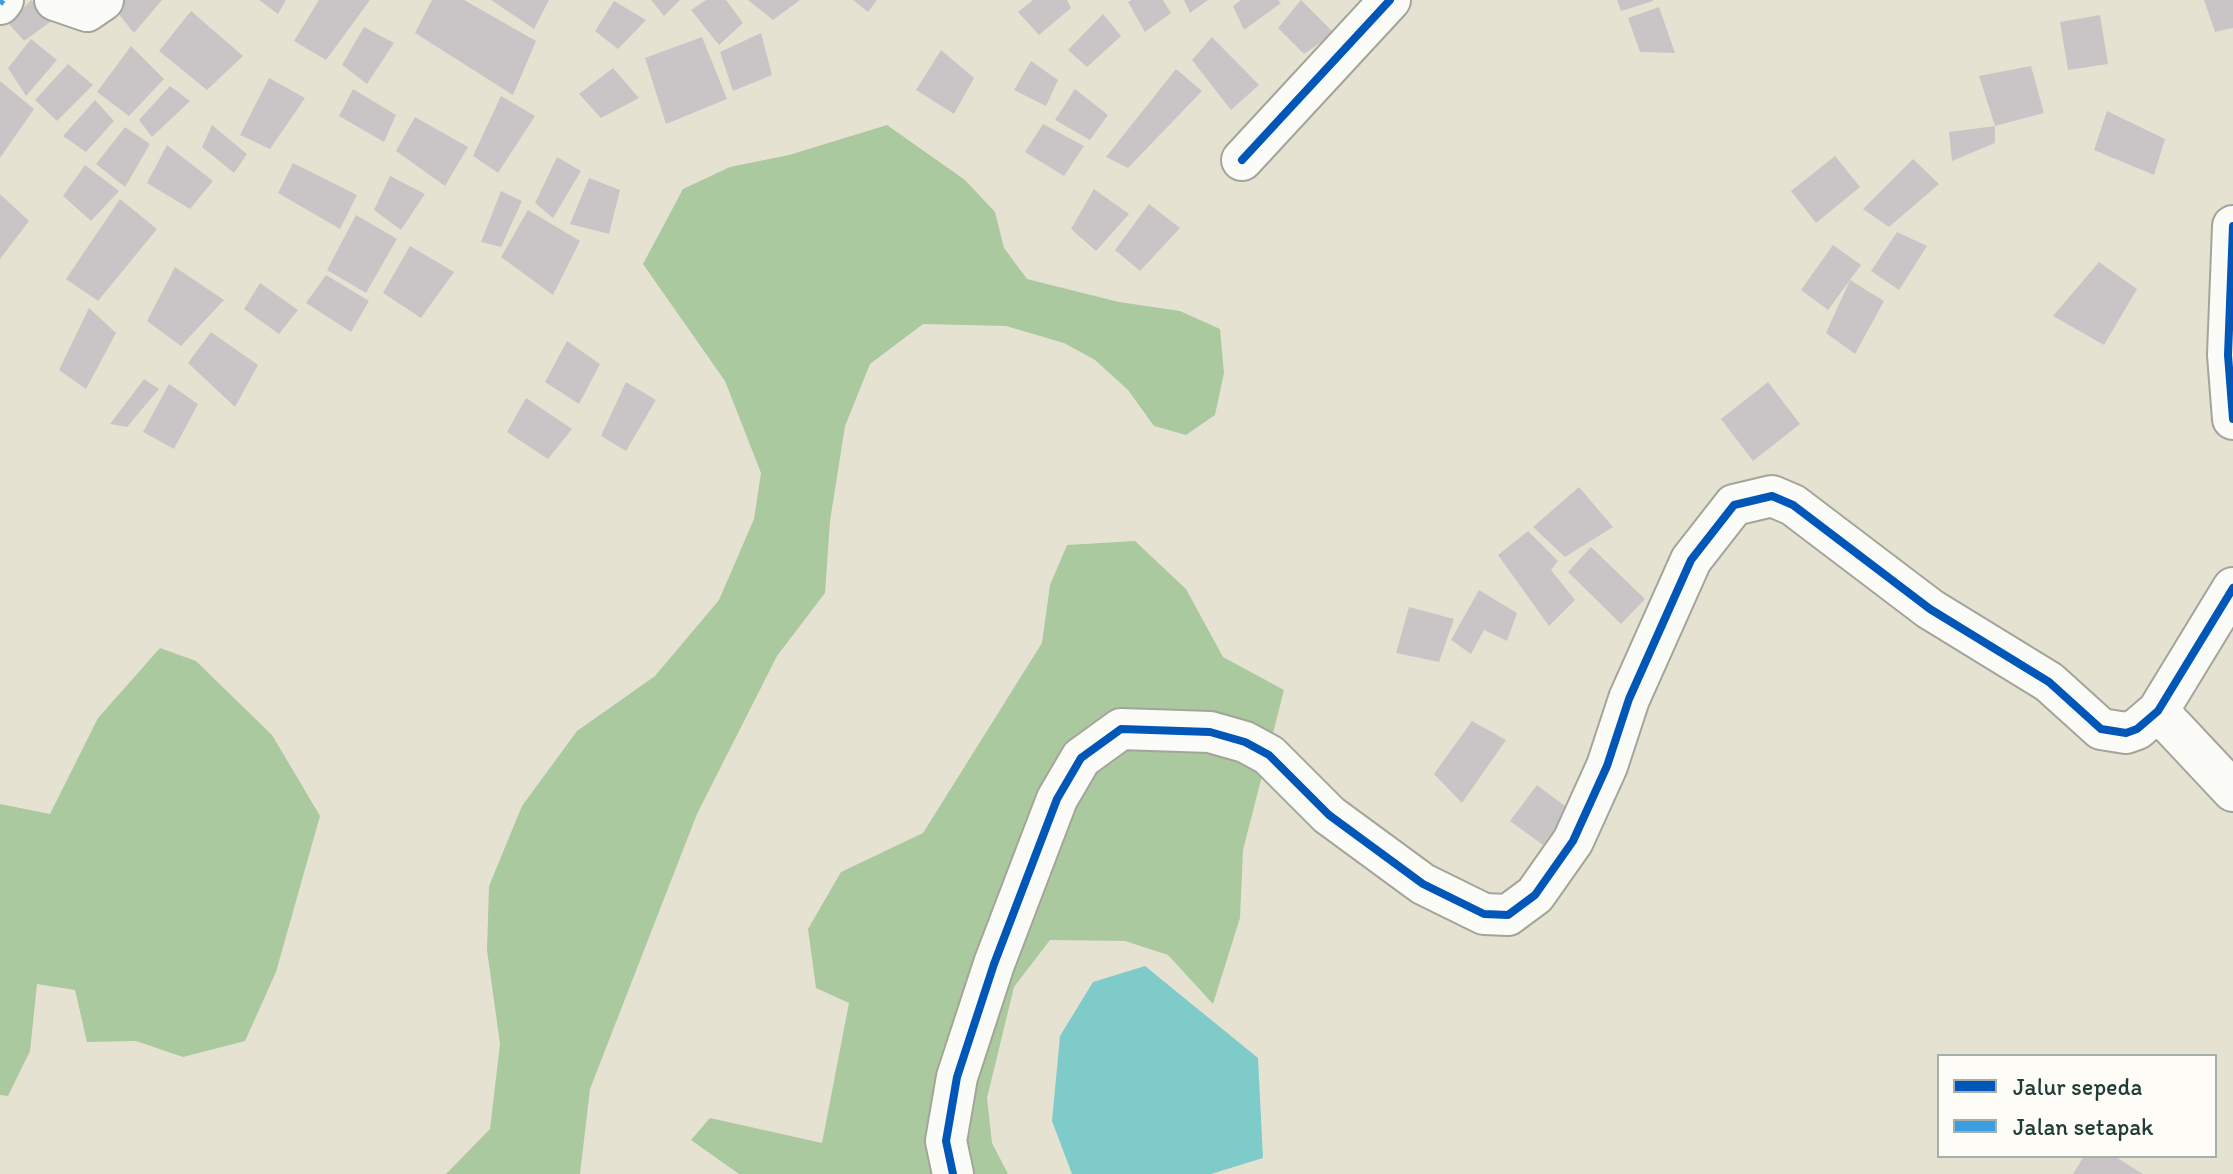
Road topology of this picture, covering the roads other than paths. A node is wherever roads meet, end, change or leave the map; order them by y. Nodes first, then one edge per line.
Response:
1 (55, 0) edge
2 (103, 0) edge
3 (1390, 0) edge
4 (1242, 160) dead end
5 (2233, 226) edge
6 (2233, 419) edge
7 (2233, 588) edge
8 (2158, 711) junction
9 (2233, 791) edge
10 (953, 1174) edge

1 - 2 street
3 - 4 street
5 - 6 street
7 - 8 street
8 - 9 street
8 - 10 street

